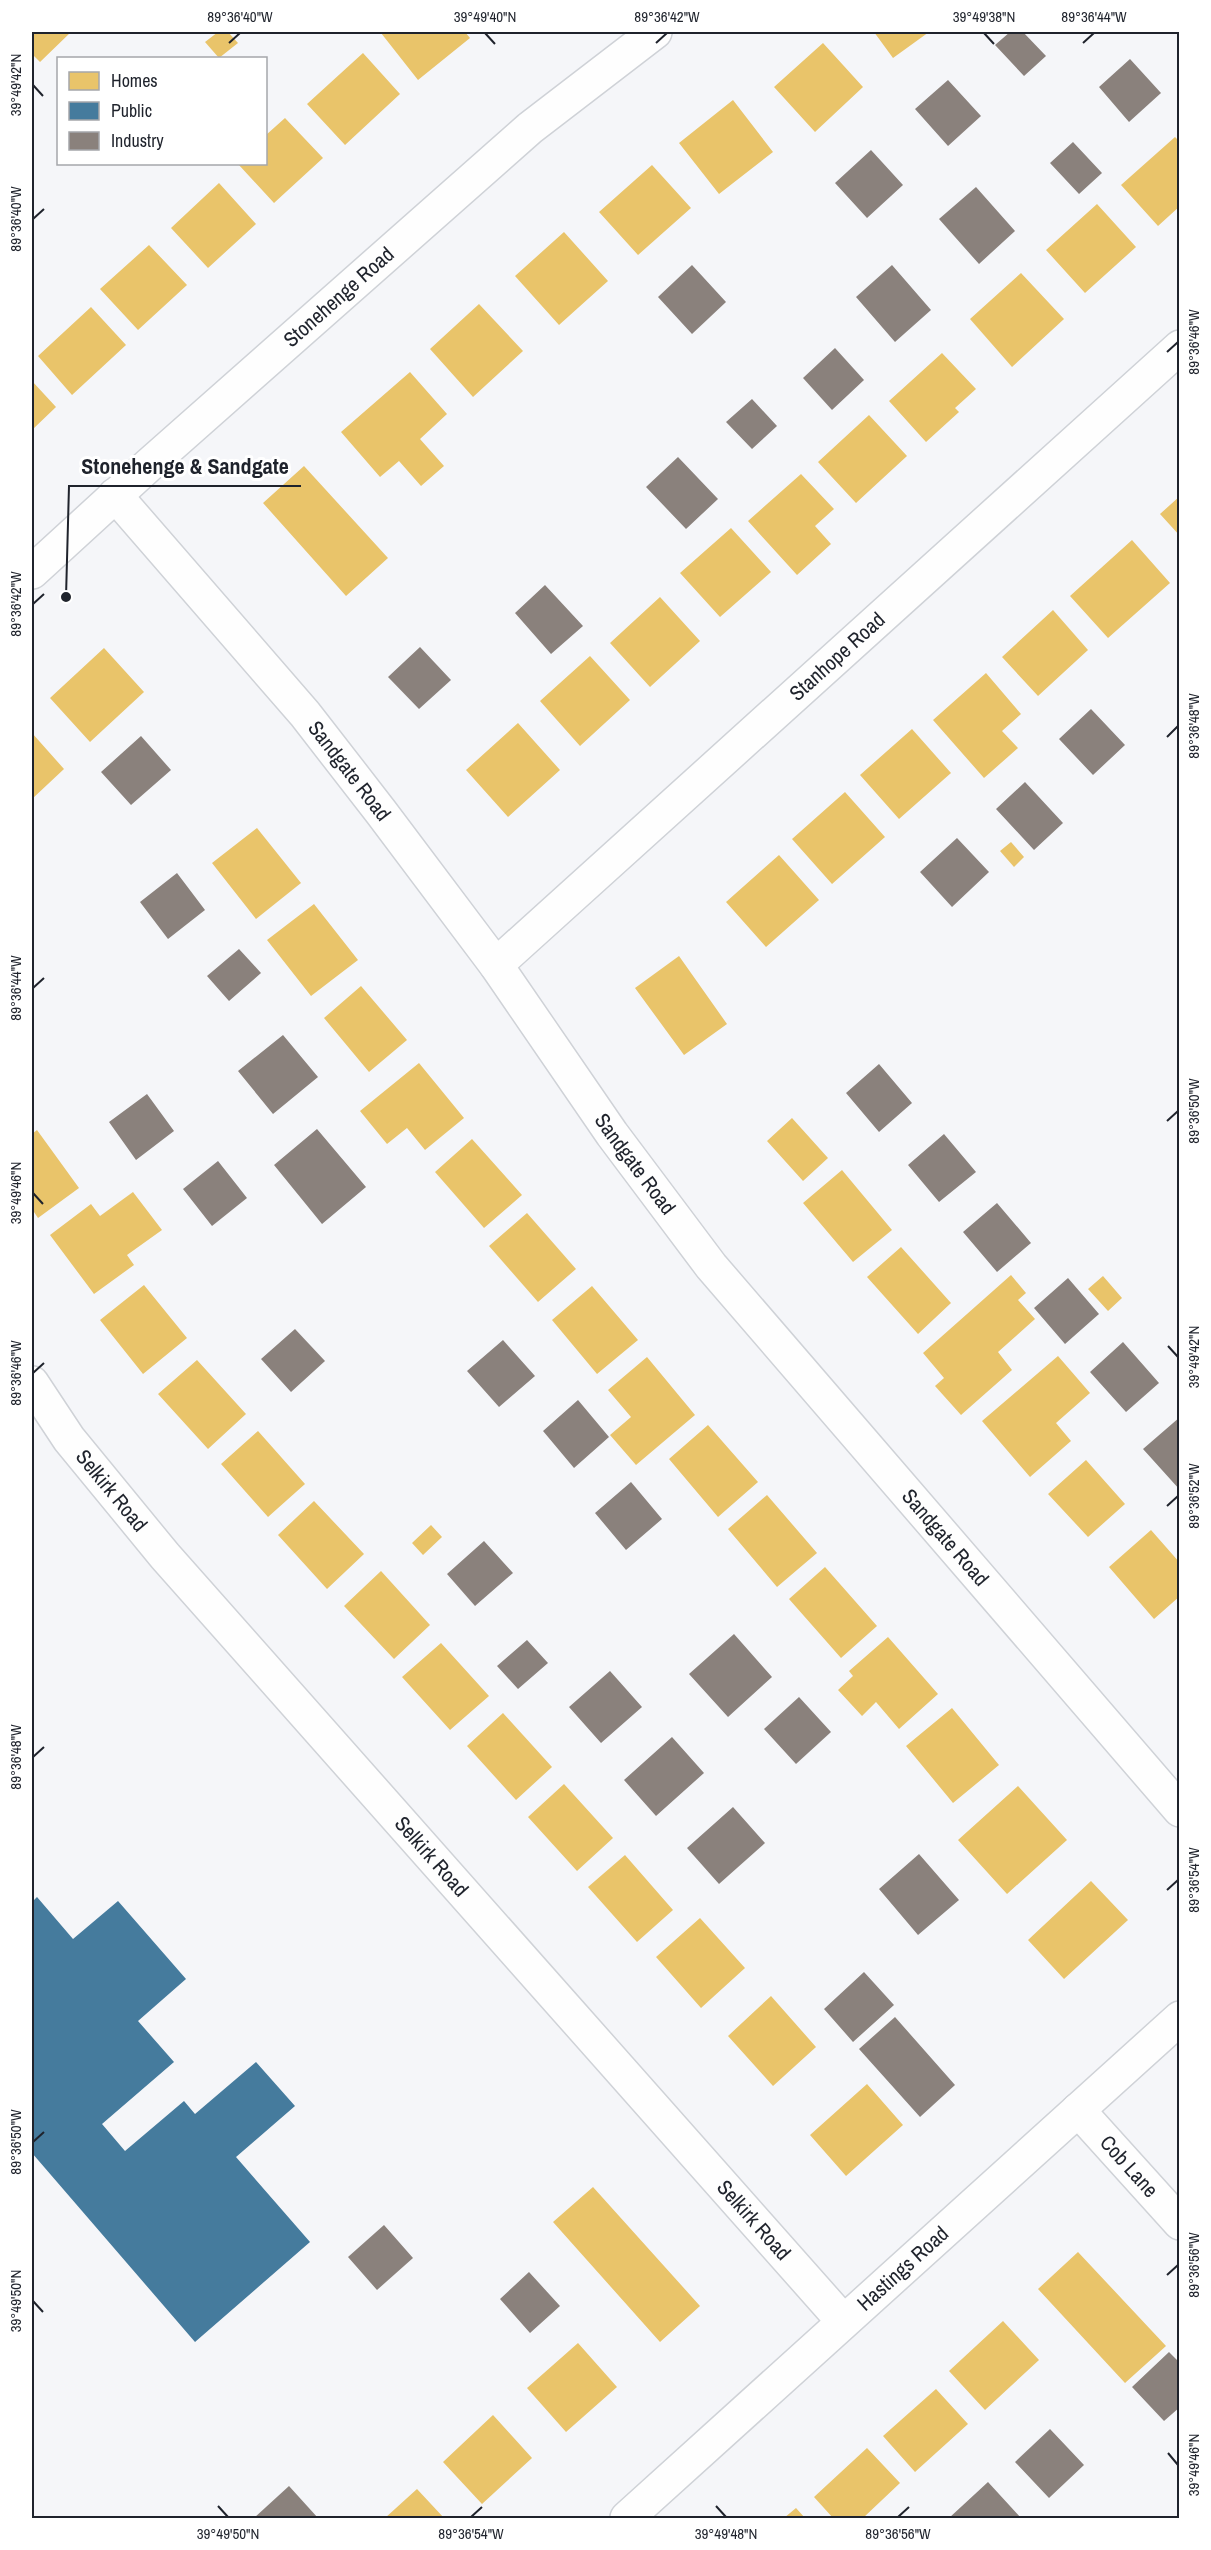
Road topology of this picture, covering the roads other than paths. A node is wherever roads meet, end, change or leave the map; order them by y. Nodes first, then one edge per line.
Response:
1 (655, 32) edge
2 (1179, 347) edge
3 (115, 495) junction
4 (32, 572) edge
5 (496, 965) junction
6 (32, 1383) edge
7 (1179, 1810) edge
8 (1179, 2018) edge
9 (1078, 2110) junction
10 (1179, 2223) edge
11 (843, 2321) junction
12 (627, 2518) edge

1 - 3 street, Stonehenge Road
2 - 5 street, Stanhope Road
3 - 4 street, Stonehenge Road
3 - 5 street, Sandgate Road
5 - 7 street, Sandgate Road
6 - 11 street, Selkirk Road
8 - 9 street, Hastings Road
9 - 10 street, Cob Lane
9 - 11 street, Hastings Road
11 - 12 street, Hastings Road

